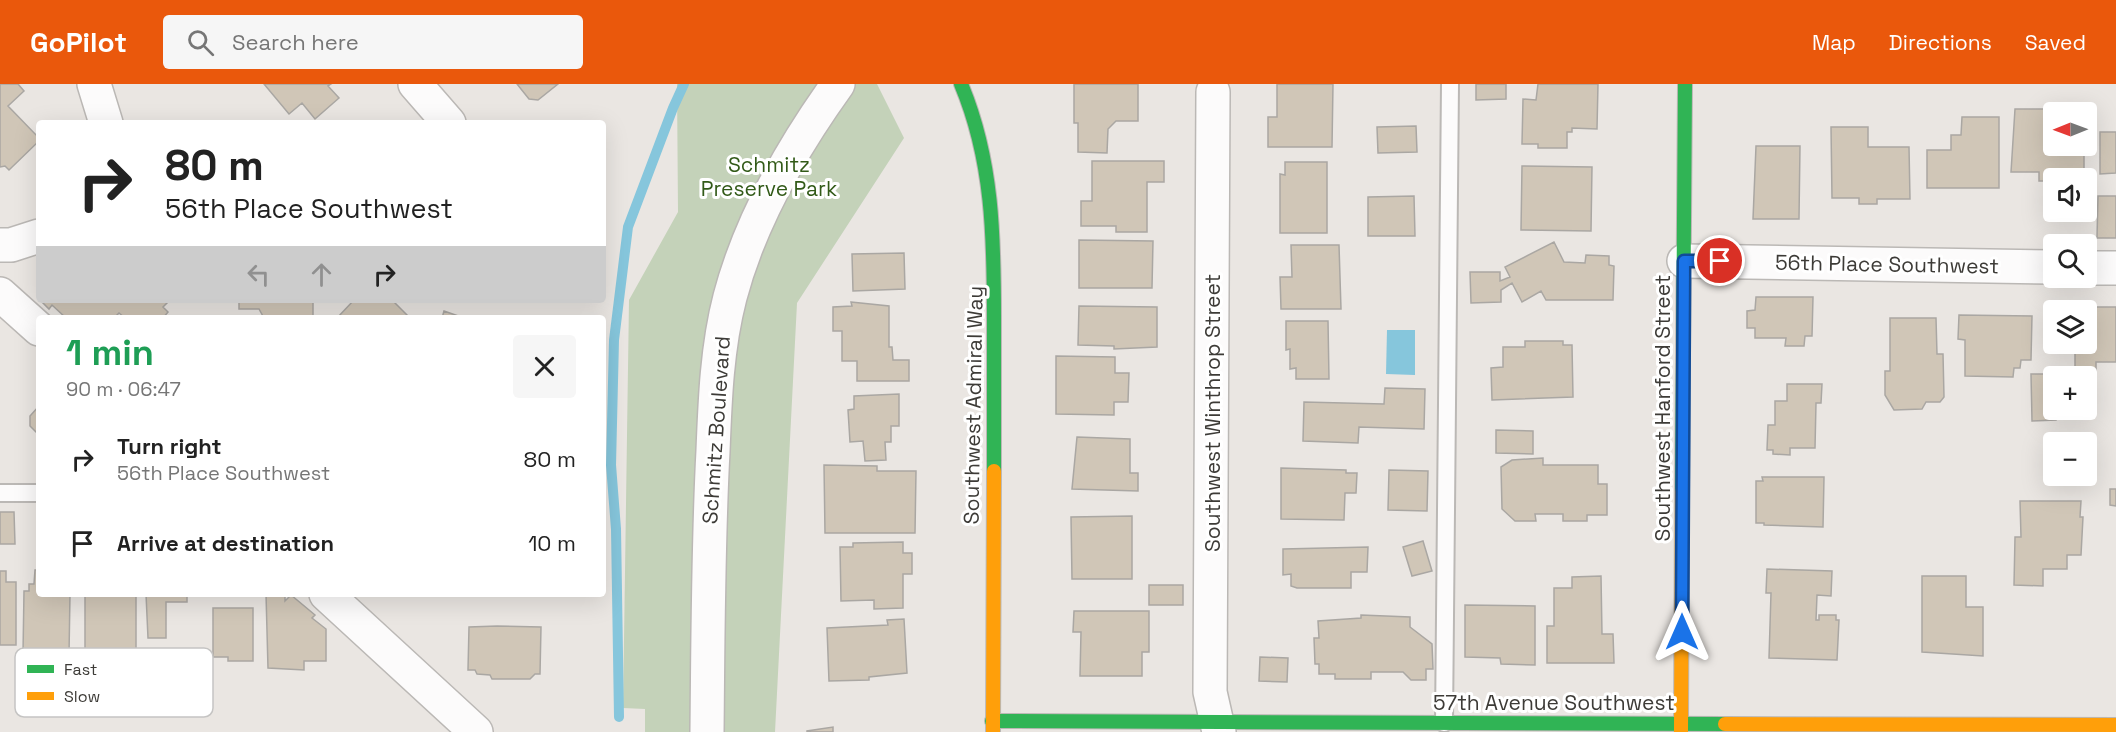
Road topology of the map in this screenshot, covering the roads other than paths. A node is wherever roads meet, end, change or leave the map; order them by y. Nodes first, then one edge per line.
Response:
1 (94, 84) edge
2 (415, 84) edge
3 (838, 84) edge
4 (962, 84) edge
5 (1450, 84) edge
6 (1688, 84) edge
7 (1214, 92) dead end
8 (106, 120) edge
9 (446, 120) edge
10 (36, 237) edge
11 (0, 245) edge
12 (1684, 261) junction
13 (2043, 267) edge
14 (2097, 268) edge
15 (2116, 268) edge
16 (0, 294) edge
17 (36, 326) edge
18 (36, 492) edge
19 (0, 493) edge
20 (329, 597) edge
21 (1444, 723) junction
22 (2116, 725) edge
23 (992, 726) edge
24 (1218, 727) edge
25 (1417, 727) edge
26 (1681, 727) edge
27 (476, 732) edge
28 (706, 732) edge

1 - 8 street
2 - 9 street
3 - 28 street, Schmitz Boulevard
4 - 23 street, Southwest Admiral Way
5 - 21 lane
6 - 12 street, Southwest Hanford Street
7 - 24 street, Southwest Winthrop Street
10 - 11 street
12 - 13 street, 56th Place Southwest
12 - 26 street, Southwest Hanford Street
14 - 15 street
16 - 17 street
18 - 19 lane
20 - 27 street
21 - 25 street, 57th Avenue Southwest
21 - 26 street, 57th Avenue Southwest
22 - 26 street, 57th Avenue Southwest
23 - 24 street, 57th Avenue Southwest
24 - 25 street, 57th Avenue Southwest

